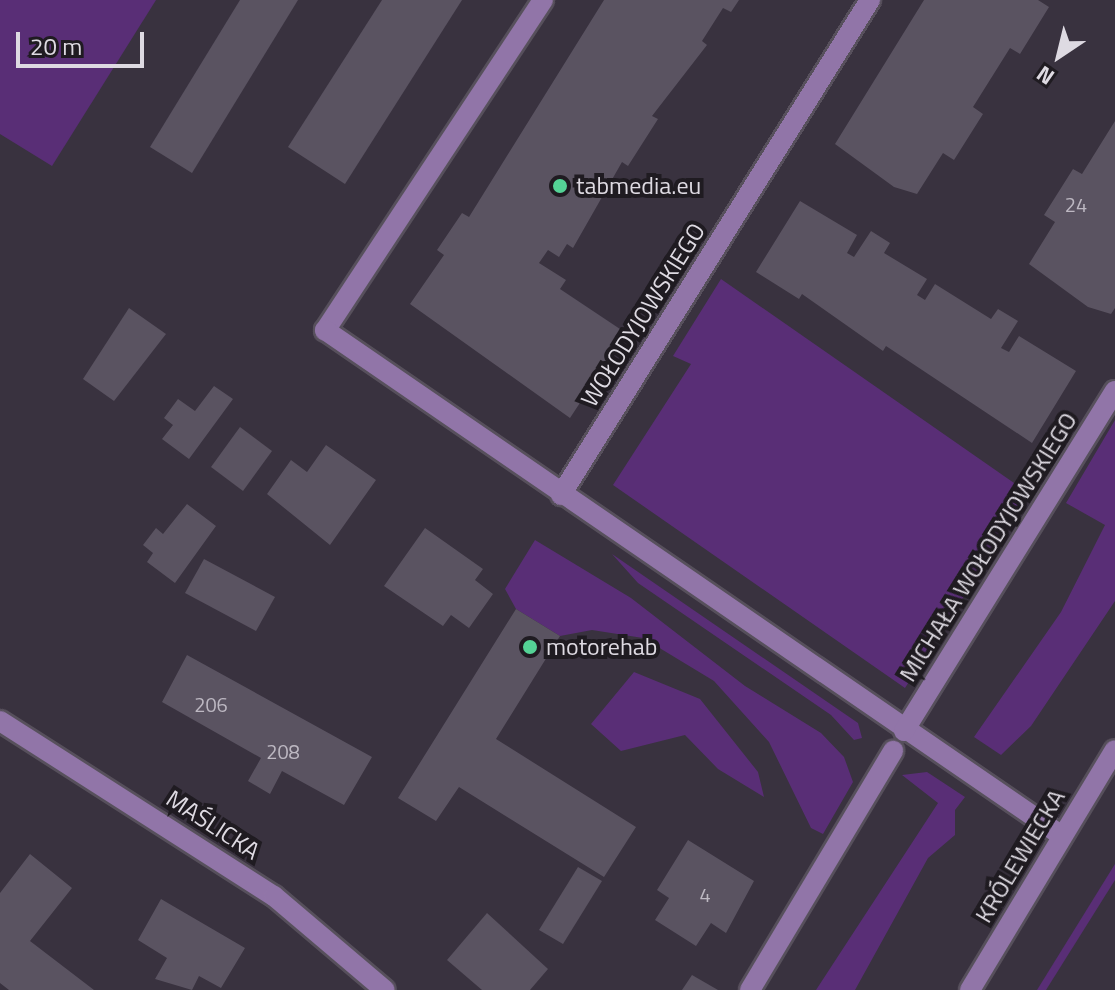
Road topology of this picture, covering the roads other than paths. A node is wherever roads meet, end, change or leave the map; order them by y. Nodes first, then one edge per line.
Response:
1 (543, 0) edge
2 (870, 0) edge
3 (1115, 391) edge
4 (561, 495) junction
5 (0, 721) edge
6 (904, 731) junction
7 (1115, 750) edge
8 (893, 751) dead end
9 (1062, 836) junction
10 (385, 990) edge
11 (750, 990) edge
12 (970, 990) edge

1 - 4 street
2 - 4 street, WOŁODYJOWSKIEGO
3 - 6 street, MICHAŁA WOŁODYJOWSKIEGO
4 - 6 street
5 - 10 street, MAŚLICKA
6 - 9 street
7 - 9 street, KRÓLEWIECKA
8 - 11 street
9 - 12 street, KRÓLEWIECKA

